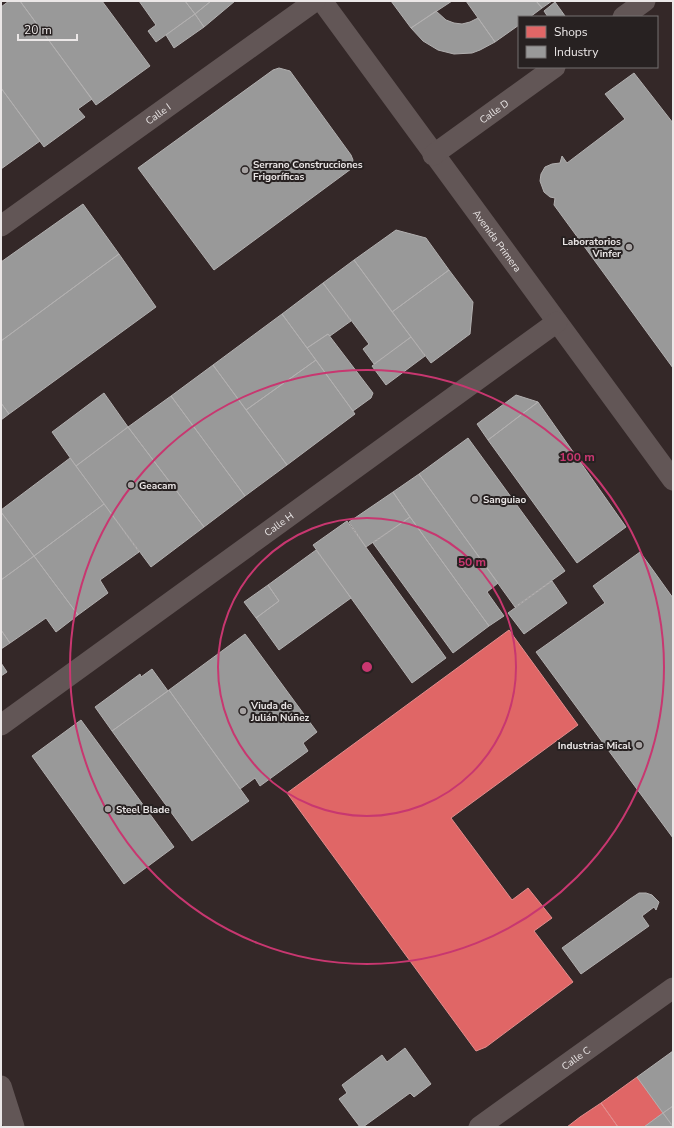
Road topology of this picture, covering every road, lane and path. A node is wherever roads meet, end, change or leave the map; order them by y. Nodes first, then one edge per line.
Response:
1 (315, 1) edge
2 (322, 1) edge
3 (645, 1) edge
4 (624, 16) edge
5 (554, 68) edge
6 (433, 155) junction
7 (1, 226) edge
8 (557, 322) junction
9 (673, 480) edge
10 (1, 725) edge
11 (673, 988) edge
12 (1, 1086) edge
13 (14, 1127) edge
14 (479, 1127) edge

1 - 7 street, Calle I
2 - 6 street, Avenida Primera
3 - 4 street
5 - 6 street, Calle D
6 - 8 street, Avenida Primera
8 - 9 street, Avenida Primera
8 - 10 street, Calle H
11 - 14 street, Calle C
12 - 13 street

